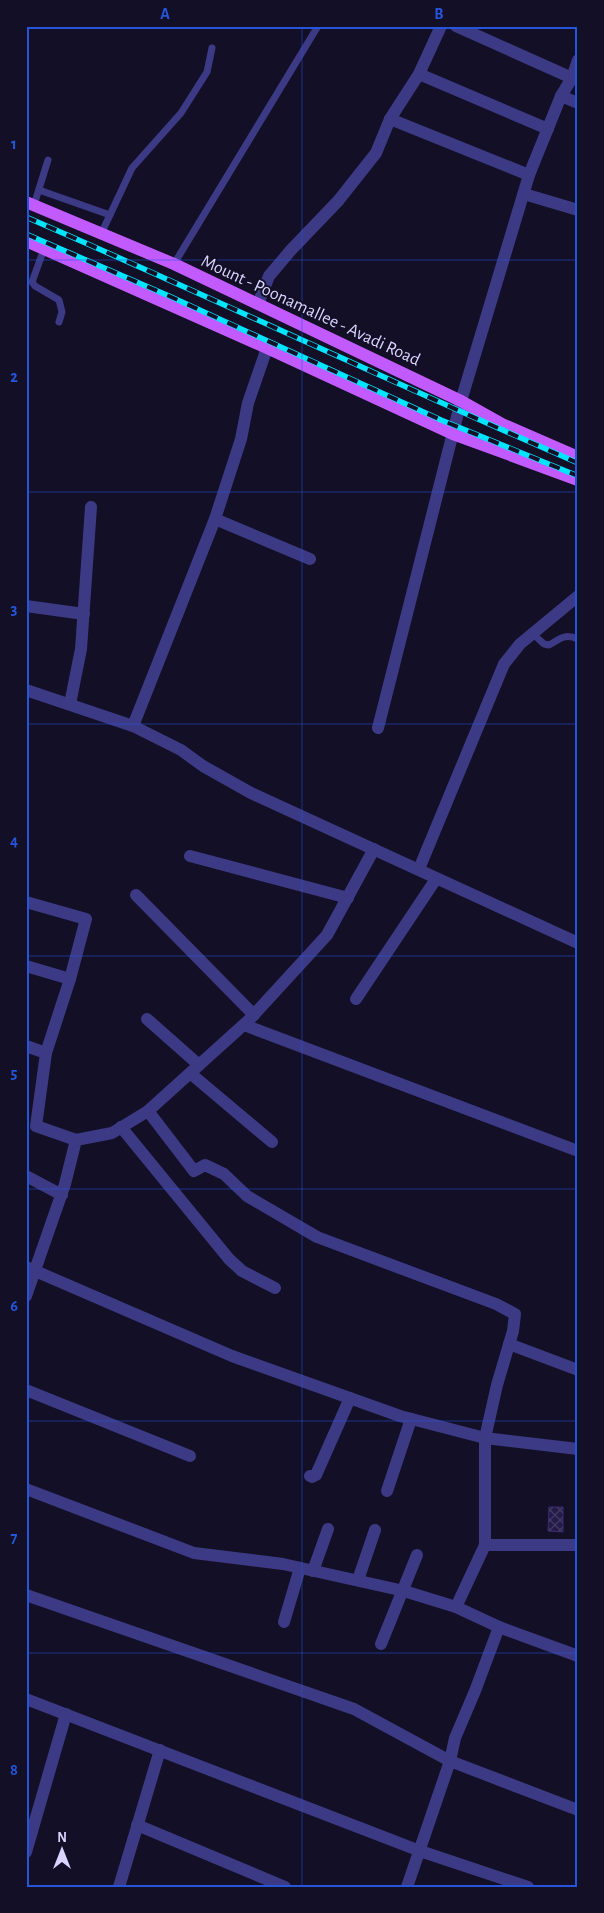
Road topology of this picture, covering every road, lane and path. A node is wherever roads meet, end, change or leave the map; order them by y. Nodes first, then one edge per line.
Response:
1 (318, 26) edge
2 (441, 26) edge
3 (456, 26) edge
4 (212, 48) dead end
5 (578, 60) edge
6 (419, 74) junction
7 (572, 78) junction
8 (561, 96) junction
9 (578, 103) edge
10 (390, 119) junction
11 (548, 129) junction
12 (48, 160) dead end
13 (529, 175) junction
14 (39, 190) junction
15 (524, 194) junction
16 (30, 204) edge
17 (578, 210) edge
18 (110, 215) junction
19 (101, 234) junction
20 (26, 241) edge
21 (44, 249) junction
22 (174, 264) junction
23 (258, 304) junction
24 (59, 322) dead end
25 (267, 348) junction
26 (461, 401) junction
27 (453, 434) junction
28 (578, 457) edge
29 (578, 480) edge
30 (91, 507) dead end
31 (215, 519) junction
32 (310, 559) dead end
33 (578, 596) edge
34 (26, 606) edge
35 (84, 614) junction
36 (533, 634) junction
37 (578, 639) edge
38 (26, 690) edge
39 (70, 704) junction
40 (133, 726) junction
41 (378, 728) dead end
42 (374, 849) junction
43 (190, 856) dead end
44 (420, 870) junction
45 (436, 879) junction
46 (136, 895) dead end
47 (348, 898) junction
48 (26, 902) edge
49 (578, 943) edge
50 (26, 966) edge
51 (70, 979) junction
52 (356, 999) dead end
53 (254, 1015) junction
54 (147, 1019) dead end
55 (244, 1025) junction
56 (26, 1046) edge
57 (46, 1053) junction
58 (195, 1069) junction
59 (148, 1111) junction
60 (31, 1124) edge
61 (121, 1127) junction
62 (76, 1140) junction
63 (272, 1142) dead end
64 (578, 1151) edge
65 (26, 1176) edge
66 (62, 1195) junction
67 (31, 1269) edge
68 (275, 1288) dead end
69 (26, 1296) edge
70 (509, 1344) junction
71 (578, 1370) edge
72 (26, 1390) edge
73 (350, 1398) junction
74 (411, 1419) junction
75 (485, 1438) junction
76 (578, 1449) edge
77 (190, 1456) dead end
78 (310, 1476) dead end
79 (26, 1489) edge
80 (387, 1491) dead end
81 (328, 1529) dead end
82 (375, 1530) dead end
83 (486, 1545) junction
84 (578, 1545) edge
85 (417, 1555) dead end
86 (300, 1568) junction
87 (313, 1571) junction
88 (358, 1580) junction
89 (404, 1591) junction
90 (26, 1595) edge
91 (456, 1607) junction
92 (284, 1622) dead end
93 (498, 1627) junction
94 (381, 1644) dead end
95 (578, 1656) edge
96 (26, 1699) edge
97 (66, 1714) junction
98 (160, 1750) junction
99 (450, 1761) junction
100 (578, 1810) edge
101 (137, 1825) junction
102 (420, 1851) junction
103 (26, 1852) edge
104 (119, 1887) edge
105 (285, 1887) edge
106 (407, 1887) edge
107 (528, 1887) edge

1 - 22 lane
2 - 6 street
3 - 7 street
4 - 18 lane
5 - 7 street
6 - 10 street
6 - 11 street
7 - 8 street
8 - 9 street
8 - 11 street
10 - 13 street
10 - 23 street
11 - 13 street
12 - 14 lane
13 - 15 street
14 - 16 lane
14 - 18 lane
15 - 17 street
15 - 26 street
16 - 19 main road, Mount - Poonamallee - Avadi Road
18 - 19 lane
19 - 22 main road, Mount - Poonamallee - Avadi Road
20 - 21 main road
21 - 24 lane
21 - 25 main road
22 - 23 main road, Mount - Poonamallee - Avadi Road
23 - 26 main road, Mount - Poonamallee - Avadi Road
25 - 27 main road
25 - 31 street
26 - 27 street
26 - 28 main road, Mount - Poonamallee - Avadi Road
27 - 29 main road
27 - 41 street
30 - 35 street
31 - 32 street
31 - 40 street
33 - 36 street
34 - 35 street
35 - 39 street
36 - 37 lane
36 - 44 street
38 - 39 street
39 - 40 street
40 - 42 street
42 - 44 street
42 - 47 street
43 - 47 street
44 - 45 street
45 - 49 street
45 - 52 street
46 - 53 street
47 - 53 street
48 - 51 street
50 - 51 street
51 - 57 street
53 - 55 street
54 - 58 street
55 - 58 street
55 - 64 street
56 - 57 street
57 - 60 street
58 - 59 street
58 - 63 street
59 - 61 street
59 - 70 street
60 - 62 street
61 - 62 street
61 - 68 street
62 - 66 street
65 - 66 street
66 - 67 street
67 - 69 street
67 - 73 street
70 - 71 street
70 - 75 street
72 - 77 street
73 - 74 street
73 - 78 street
74 - 75 street
74 - 80 street
75 - 76 street
75 - 83 street
79 - 86 street
81 - 87 street
82 - 88 street
83 - 84 street
83 - 91 street
85 - 89 street
86 - 87 street
86 - 92 street
87 - 88 street
88 - 89 street
89 - 91 street
89 - 94 street
90 - 99 street
91 - 93 street
93 - 95 street
93 - 99 street
96 - 97 street
97 - 98 street
97 - 103 street
98 - 101 street
98 - 102 street
99 - 100 street
99 - 102 street
101 - 104 street
101 - 105 street
102 - 106 street
102 - 107 street

